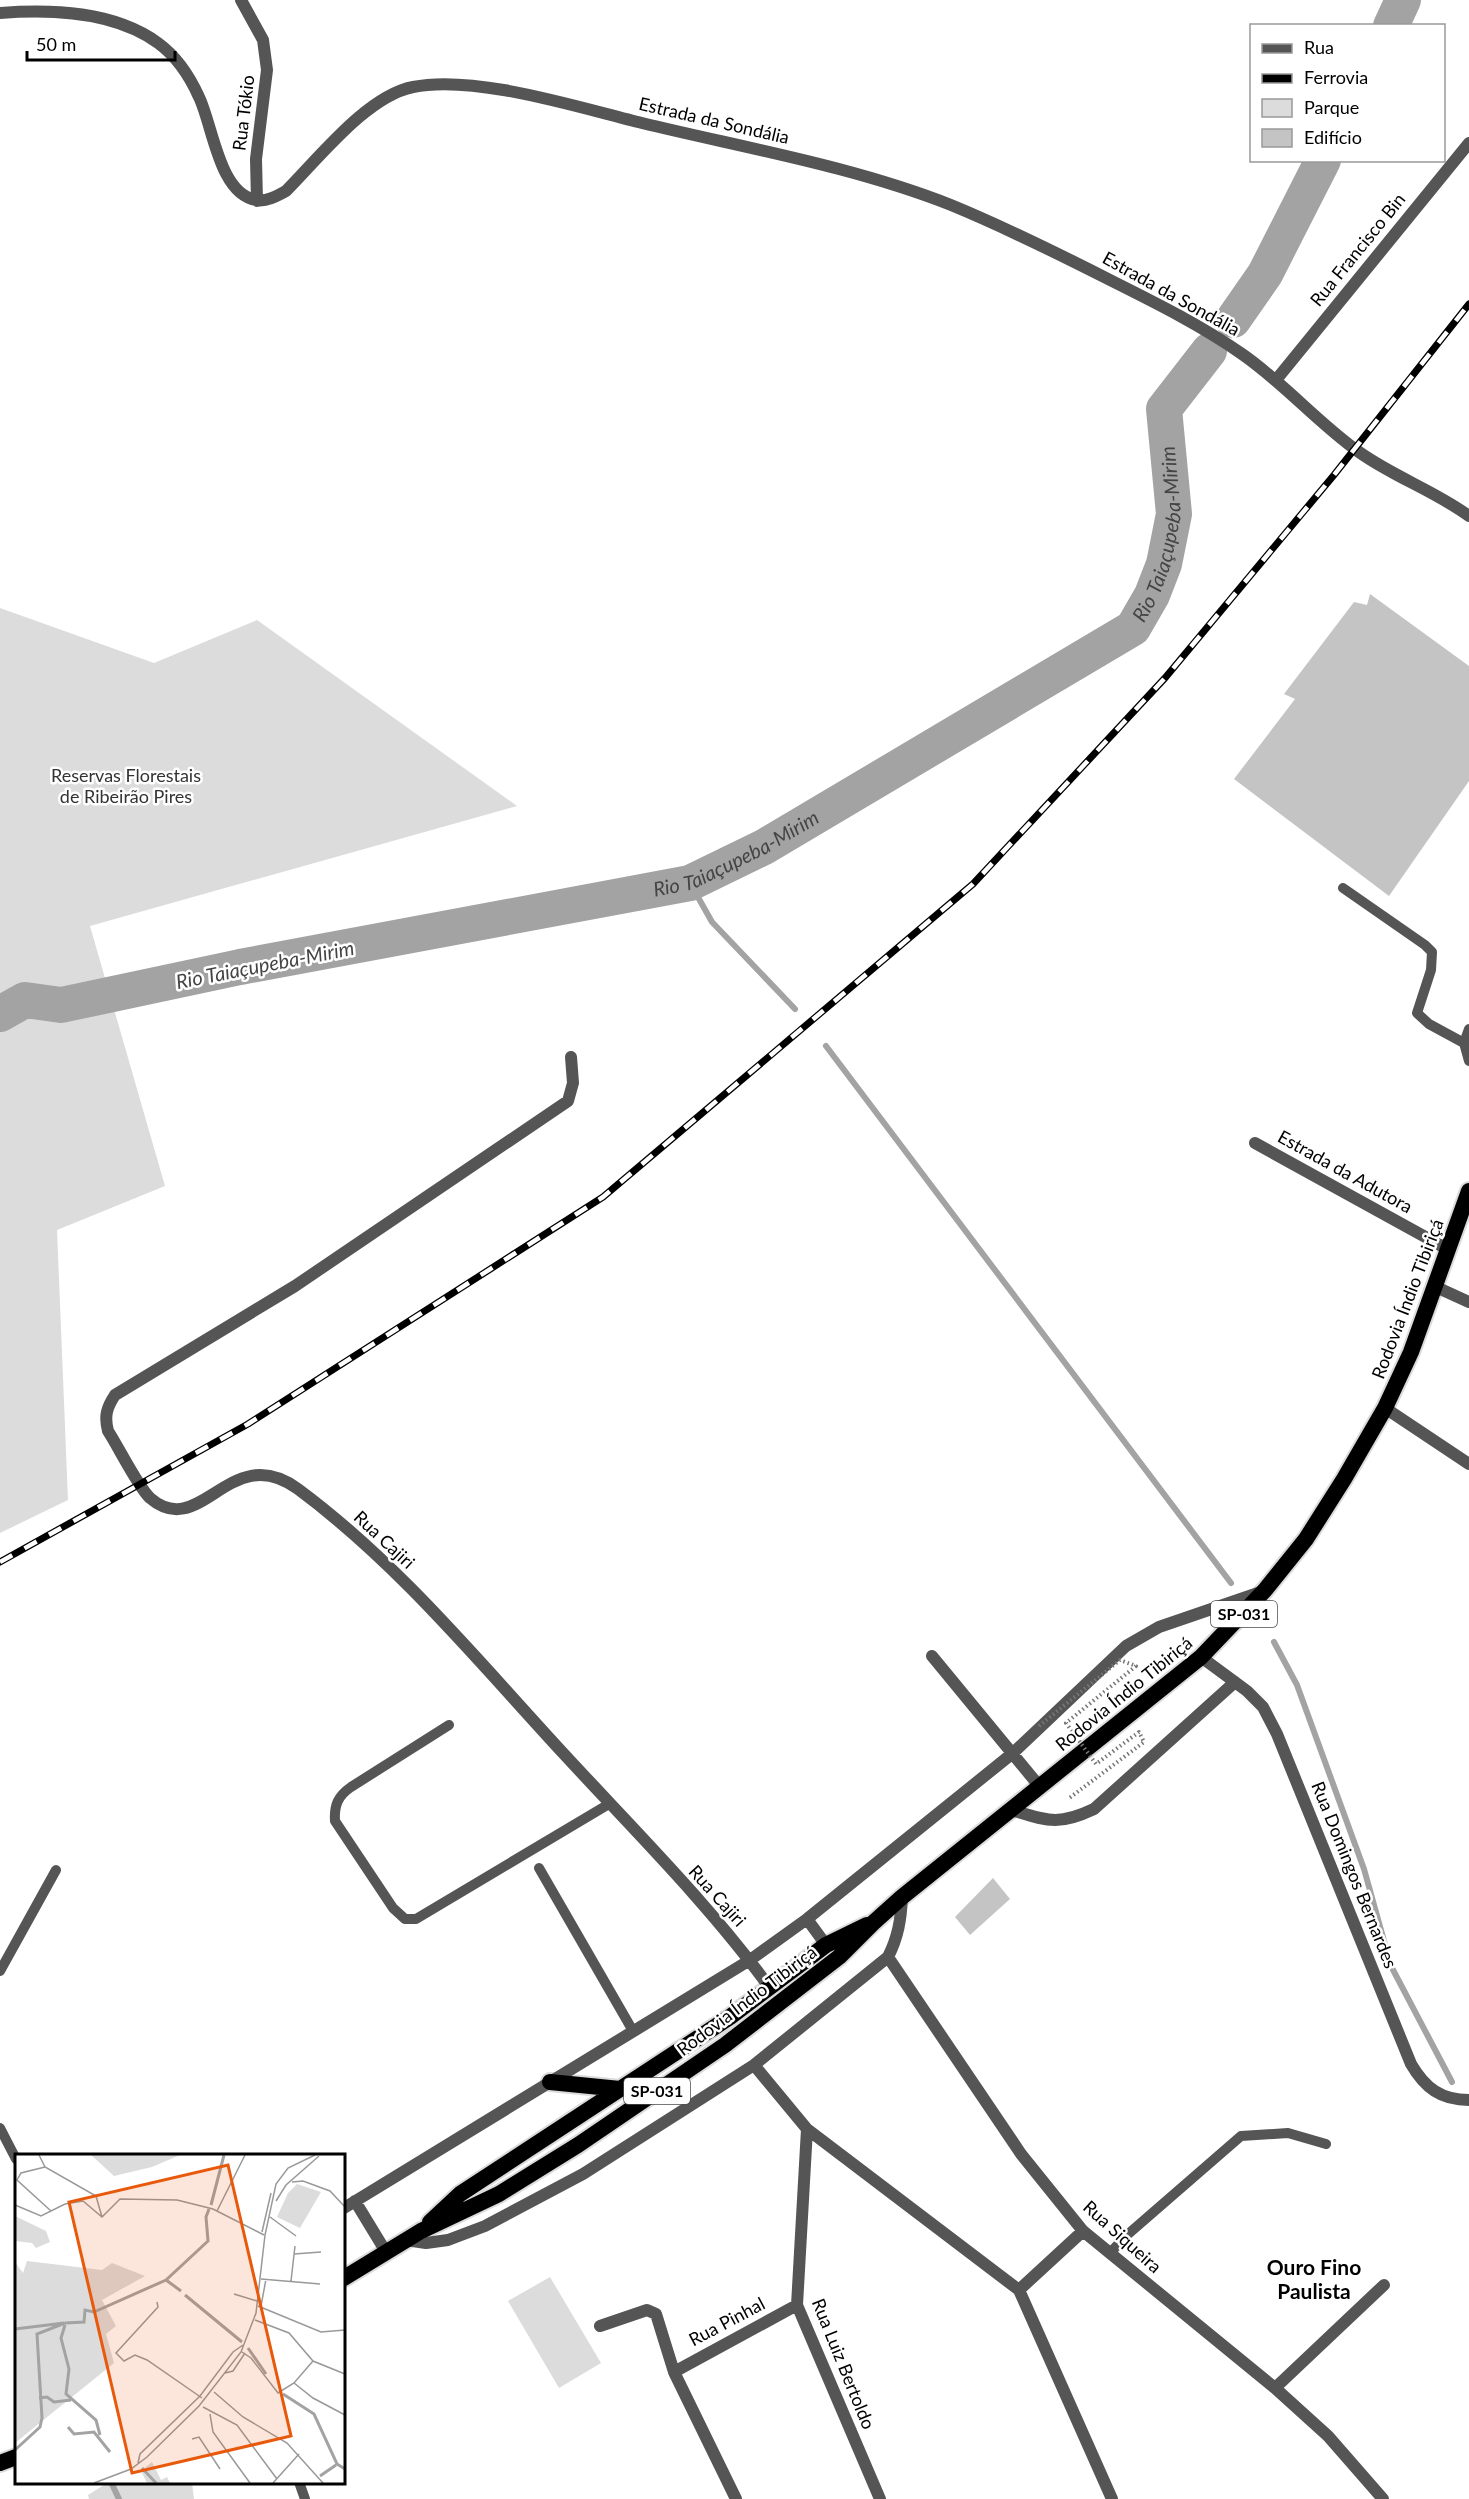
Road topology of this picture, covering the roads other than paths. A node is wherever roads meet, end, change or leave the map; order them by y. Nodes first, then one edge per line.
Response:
1 (241, 0) edge
2 (0, 13) edge
3 (1469, 143) edge
4 (257, 201) junction
5 (1275, 380) junction
6 (1469, 516) edge
7 (1344, 888) dead end
8 (1469, 1029) edge
9 (1464, 1043) junction
10 (571, 1057) dead end
11 (1469, 1061) edge
12 (1255, 1143) dead end
13 (1469, 1191) edge
14 (1449, 1250) junction
15 (1436, 1287) junction
16 (1467, 1297) edge
17 (1385, 1408) junction
18 (1469, 1464) edge
19 (1265, 1590) junction
20 (932, 1656) dead end
21 (1202, 1657) junction
22 (1235, 1682) junction
23 (448, 1725) dead end
24 (1013, 1753) junction
25 (1040, 1787) junction
26 (609, 1804) junction
27 (1011, 1810) junction
28 (540, 1868) dead end
29 (56, 1870) dead end
30 (902, 1898) junction
31 (807, 1919) junction
32 (873, 1923) junction
33 (826, 1945) junction
34 (888, 1957) junction
35 (750, 1960) junction
36 (0, 1971) edge
37 (770, 1988) junction
38 (633, 2031) junction
39 (754, 2065) junction
40 (550, 2082) junction
41 (620, 2089) junction
42 (1469, 2100) edge
43 (0, 2128) edge
44 (807, 2129) junction
45 (1326, 2144) dead end
46 (15, 2157) edge
47 (355, 2201) junction
48 (345, 2207) edge
49 (1083, 2231) junction
50 (414, 2235) junction
51 (386, 2252) junction
52 (1110, 2253) junction
53 (345, 2277) edge
54 (1384, 2285) dead end
55 (1019, 2290) junction
56 (797, 2305) junction
57 (600, 2326) dead end
58 (674, 2372) junction
59 (1275, 2388) junction
60 (15, 2457) edge
61 (0, 2463) edge
62 (300, 2484) edge
63 (305, 2499) edge
64 (736, 2499) edge
65 (880, 2499) edge
66 (1112, 2499) edge
67 (1383, 2499) edge

1 - 4 street, Rua Tókio
2 - 4 street
3 - 5 street, Rua Francisco Bin
4 - 5 street, Estrada da Sondália
5 - 6 street, Estrada da Sondália
7 - 9 lane
8 - 9 lane
9 - 11 lane
10 - 26 street, Rua Cajiri
12 - 14 street, Estrada da Adutora
13 - 14 highway, Rodovia Índio Tibiriçá / SP-031
14 - 15 highway, Rodovia Índio Tibiriçá / SP-031
15 - 16 street
15 - 17 highway, Rodovia Índio Tibiriçá / SP-031
17 - 18 street
17 - 19 highway, Rodovia Índio Tibiriçá / SP-031
19 - 21 highway, Rodovia Índio Tibiriçá / SP-031
19 - 24 street
20 - 24 street
21 - 22 street, Rua Domingos Bernardes
21 - 25 highway, Rodovia Índio Tibiriçá / SP-031
22 - 27 street
22 - 42 street, Rua Domingos Bernardes
23 - 26 lane
24 - 25 street
24 - 31 street
25 - 27 highway, Rodovia Índio Tibiriçá / SP-031
26 - 35 street, Rua Cajiri
27 - 30 highway, Rodovia Índio Tibiriçá / SP-031
28 - 38 lane
29 - 36 lane
30 - 32 highway, Rodovia Índio Tibiriçá / SP-031
30 - 34 street
31 - 33 street
31 - 35 street
32 - 33 highway, Rodovia Índio Tibiriçá / SP-031
32 - 50 highway, Rodovia Índio Tibiriçá / SP-031
33 - 37 highway, Rodovia Índio Tibiriçá / SP-031
34 - 39 street
34 - 49 street, Rua Siqueira
35 - 37 street, Rua Cajiri
35 - 38 street
37 - 41 highway, Rodovia Índio Tibiriçá / SP-031
38 - 40 street
39 - 44 street
39 - 50 street
40 - 41 highway
40 - 47 street
41 - 50 highway, Rodovia Índio Tibiriçá / SP-031
43 - 46 lane
44 - 55 street
44 - 56 street, Rua Luiz Bertoldo
45 - 52 lane
47 - 48 street
47 - 51 street
49 - 52 street, Rua Siqueira
49 - 55 street
50 - 51 highway, Rodovia Índio Tibiriçá / SP-031
51 - 53 highway, Rodovia Índio Tibiriçá / SP-031
52 - 59 street, Rua Siqueira
54 - 59 street
55 - 66 street
56 - 58 street, Rua Pinhal
56 - 65 street, Rua Luiz Bertoldo
57 - 58 street
58 - 64 street
59 - 67 street, Rua Siqueira
60 - 61 highway
62 - 63 lane

